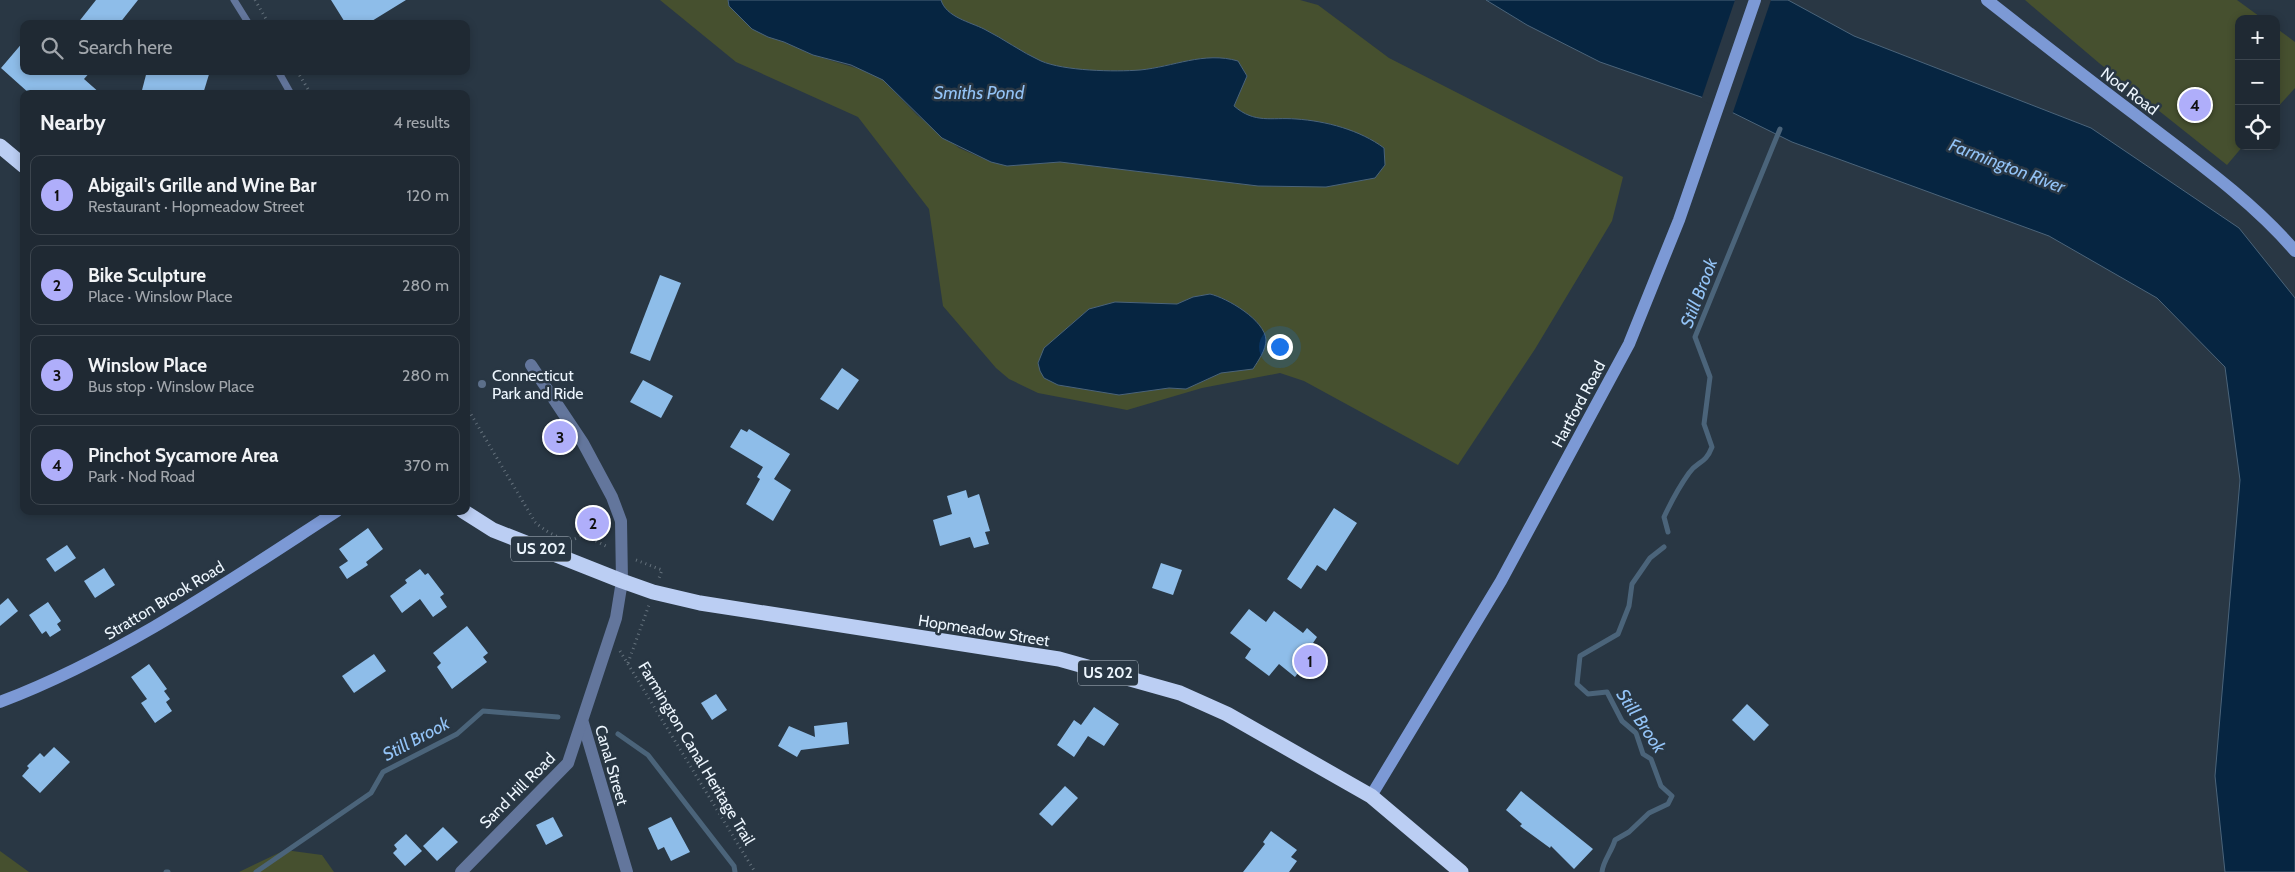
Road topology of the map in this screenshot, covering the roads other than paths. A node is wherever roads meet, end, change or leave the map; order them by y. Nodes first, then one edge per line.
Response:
1 (234, 0) edge
2 (1755, 0) edge
3 (1987, 0) edge
4 (246, 20) edge
5 (280, 75) edge
6 (290, 90) edge
7 (0, 146) edge
8 (20, 163) edge
9 (2295, 251) edge
10 (531, 365) dead end
11 (331, 515) edge
12 (469, 515) edge
13 (622, 581) junction
14 (0, 702) edge
15 (583, 723) junction
16 (1372, 796) junction
17 (460, 872) edge
18 (627, 872) edge
19 (1461, 872) edge

1 - 4 lane
2 - 16 main road, Hartford Road
3 - 9 main road, Nod Road
5 - 6 lane
7 - 8 highway
10 - 13 street, Canal Street
11 - 14 main road, Stratton Brook Road
12 - 13 highway, Hopmeadow Street / US 202
13 - 15 street, Canal Street
13 - 16 highway, Hopmeadow Street / US 202
15 - 17 street, Sand Hill Road
15 - 18 street, Canal Street
16 - 19 highway, Hopmeadow Street / US 202

